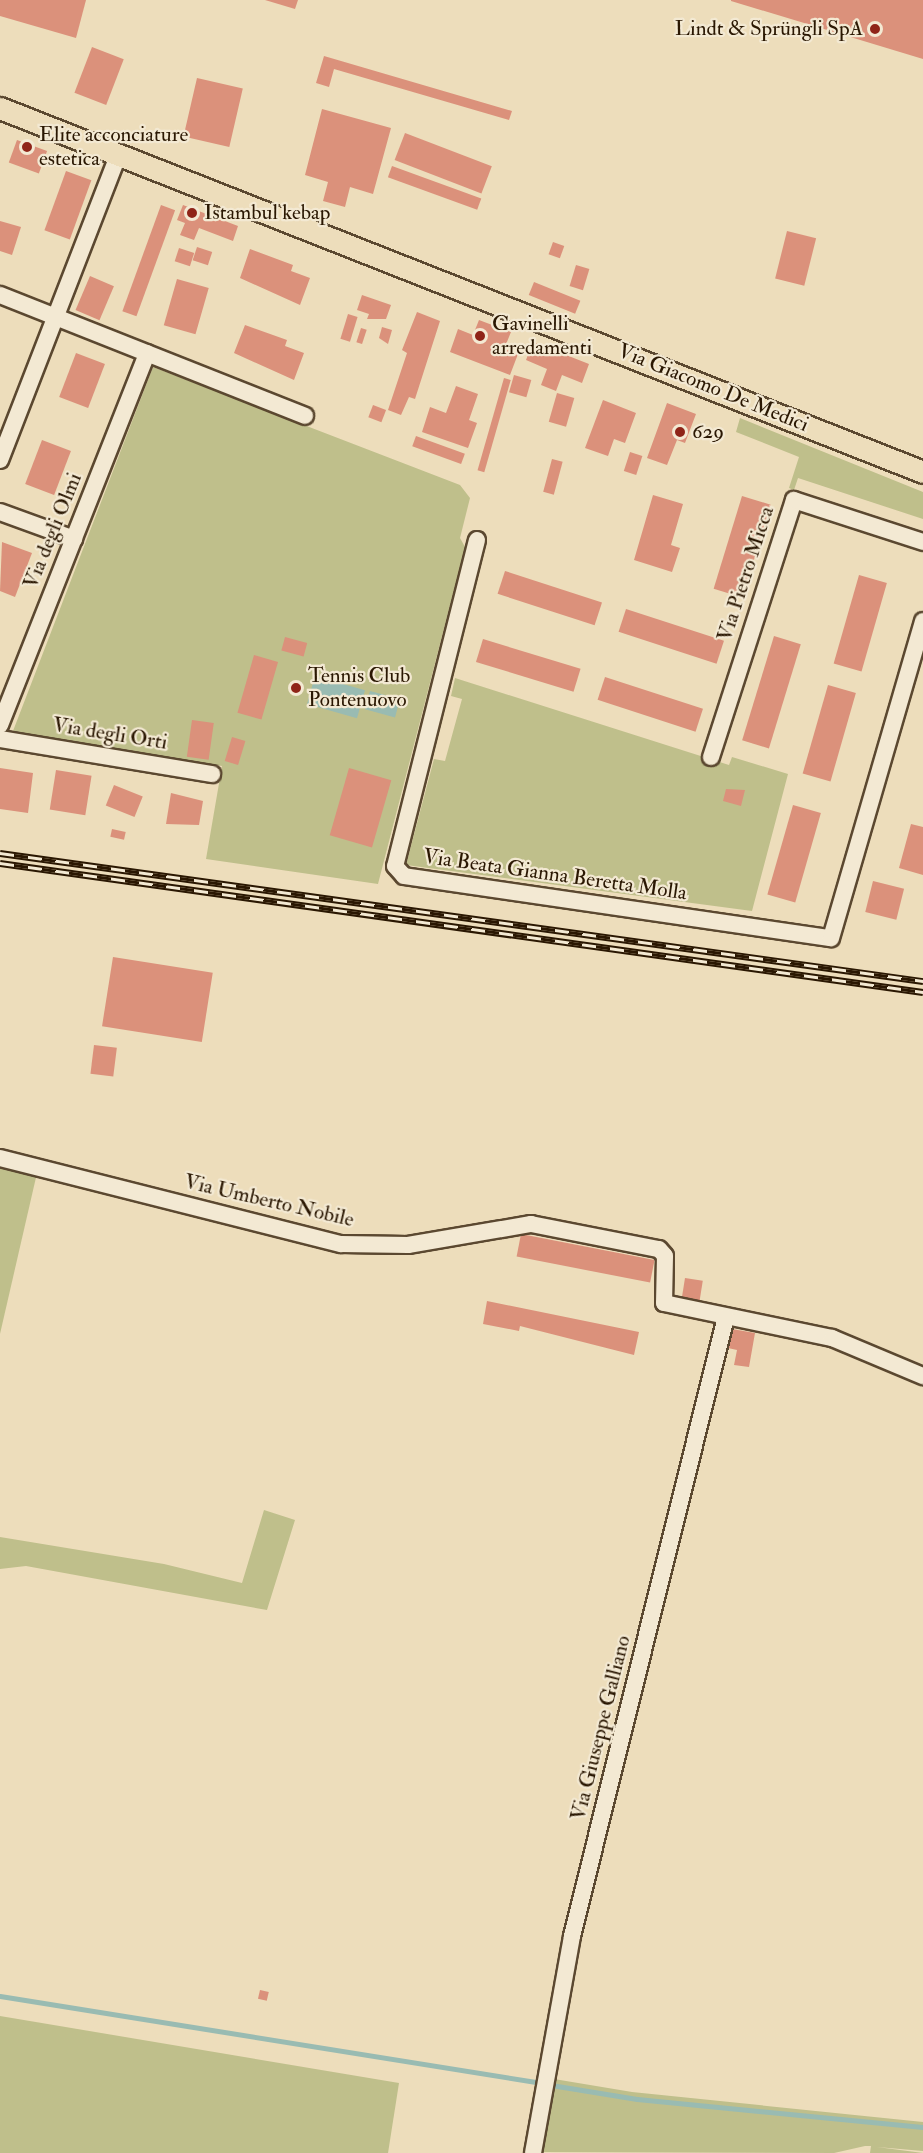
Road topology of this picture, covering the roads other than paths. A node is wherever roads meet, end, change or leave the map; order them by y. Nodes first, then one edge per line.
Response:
1 (0, 108) edge
2 (118, 155) junction
3 (0, 295) edge
4 (56, 317) junction
5 (147, 353) junction
6 (305, 416) dead end
7 (0, 460) edge
8 (923, 472) edge
9 (0, 512) edge
10 (74, 539) junction
11 (477, 540) dead end
12 (923, 542) edge
13 (923, 621) edge
14 (917, 664) edge
15 (0, 725) edge
16 (0, 739) edge
17 (711, 757) dead end
18 (212, 774) dead end
19 (0, 1158) edge
20 (726, 1317) junction
21 (923, 1376) edge
22 (533, 2153) edge

1 - 2 main road, Via Giacomo De Medici
2 - 4 street
2 - 8 main road, Via Giacomo De Medici
3 - 4 street
4 - 5 street
4 - 7 street
5 - 6 street
5 - 10 street, Via degli Olmi
9 - 10 street
10 - 15 street, Via degli Olmi
11 - 14 street, Via Beata Gianna Beretta Molla
12 - 17 street, Via Pietro Micca
13 - 14 street
16 - 18 street, Via degli Orti
19 - 20 street, Via Umberto Nobile
20 - 21 street
20 - 22 street, Via Giuseppe Galliano

